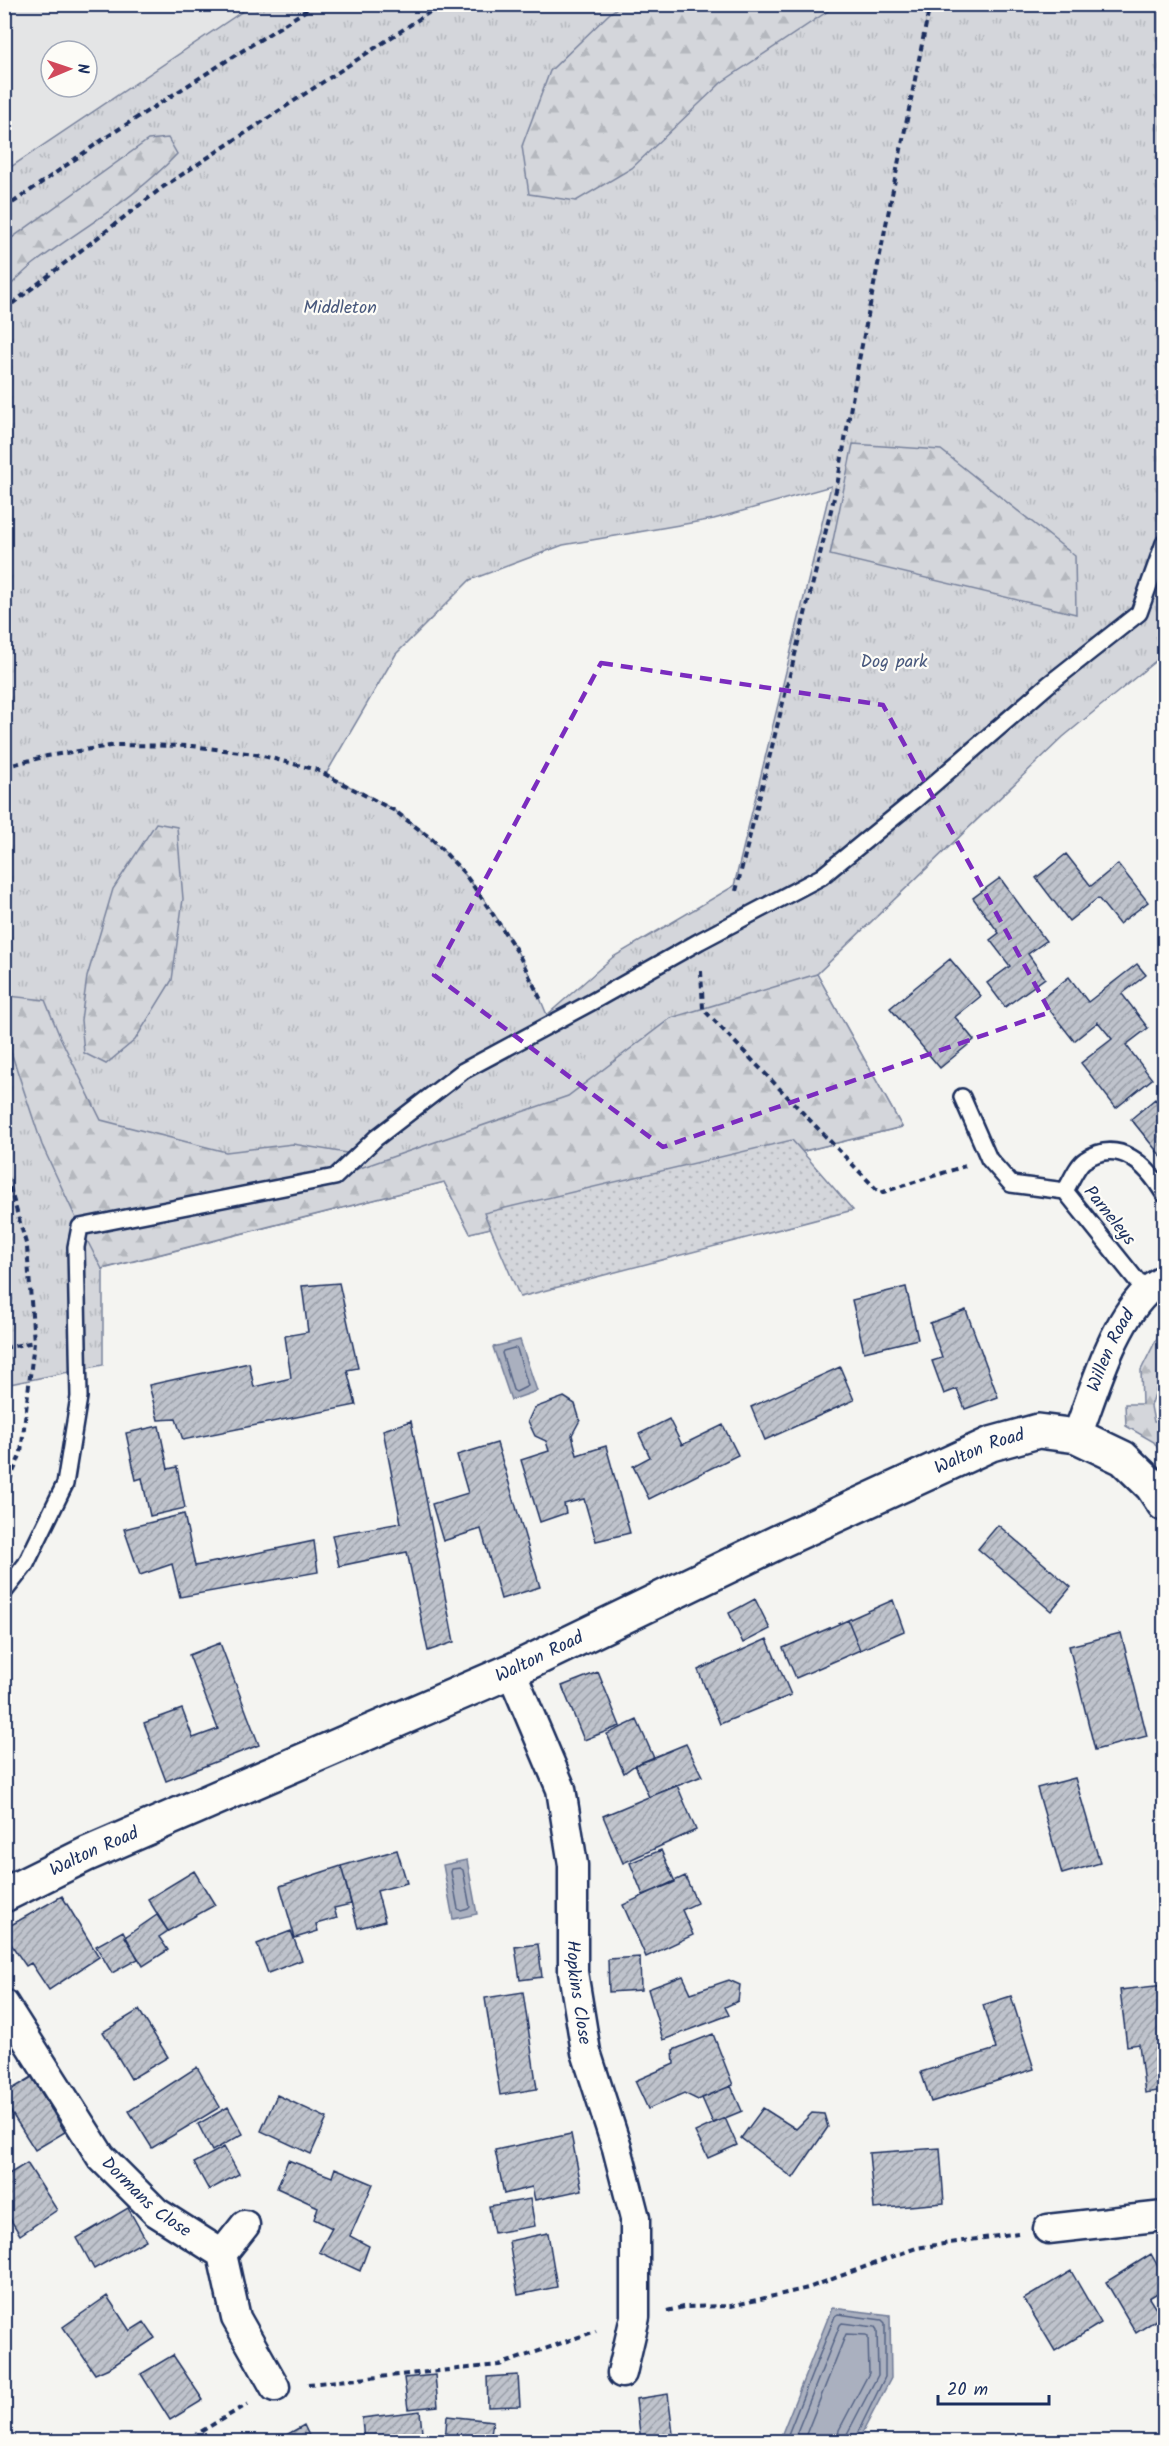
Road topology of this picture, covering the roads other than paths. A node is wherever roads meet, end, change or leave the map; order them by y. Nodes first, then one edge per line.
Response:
1 (1164, 543) edge
2 (962, 1097) dead end
3 (1065, 1191) junction
4 (1164, 1194) edge
5 (1155, 1286) edge
6 (1077, 1436) junction
7 (1164, 1504) edge
8 (4, 1592) edge
9 (511, 1671) junction
10 (4, 1895) edge
11 (4, 2004) edge
12 (1164, 2216) edge
13 (245, 2225) dead end
14 (1048, 2229) road end
15 (222, 2254) junction
16 (621, 2373) dead end
17 (275, 2388) road end

1 - 8 lane
2 - 3 lane, Parneleys
3 - 4 lane, Parneleys
3 - 5 lane, Parneleys
5 - 6 street, Willen Road
6 - 7 street, Walton Road
6 - 9 street, Walton Road
9 - 10 street, Walton Road
9 - 16 street, Hopkins Close
11 - 15 street, Dormans Close
12 - 14 street
13 - 15 street
15 - 17 street

